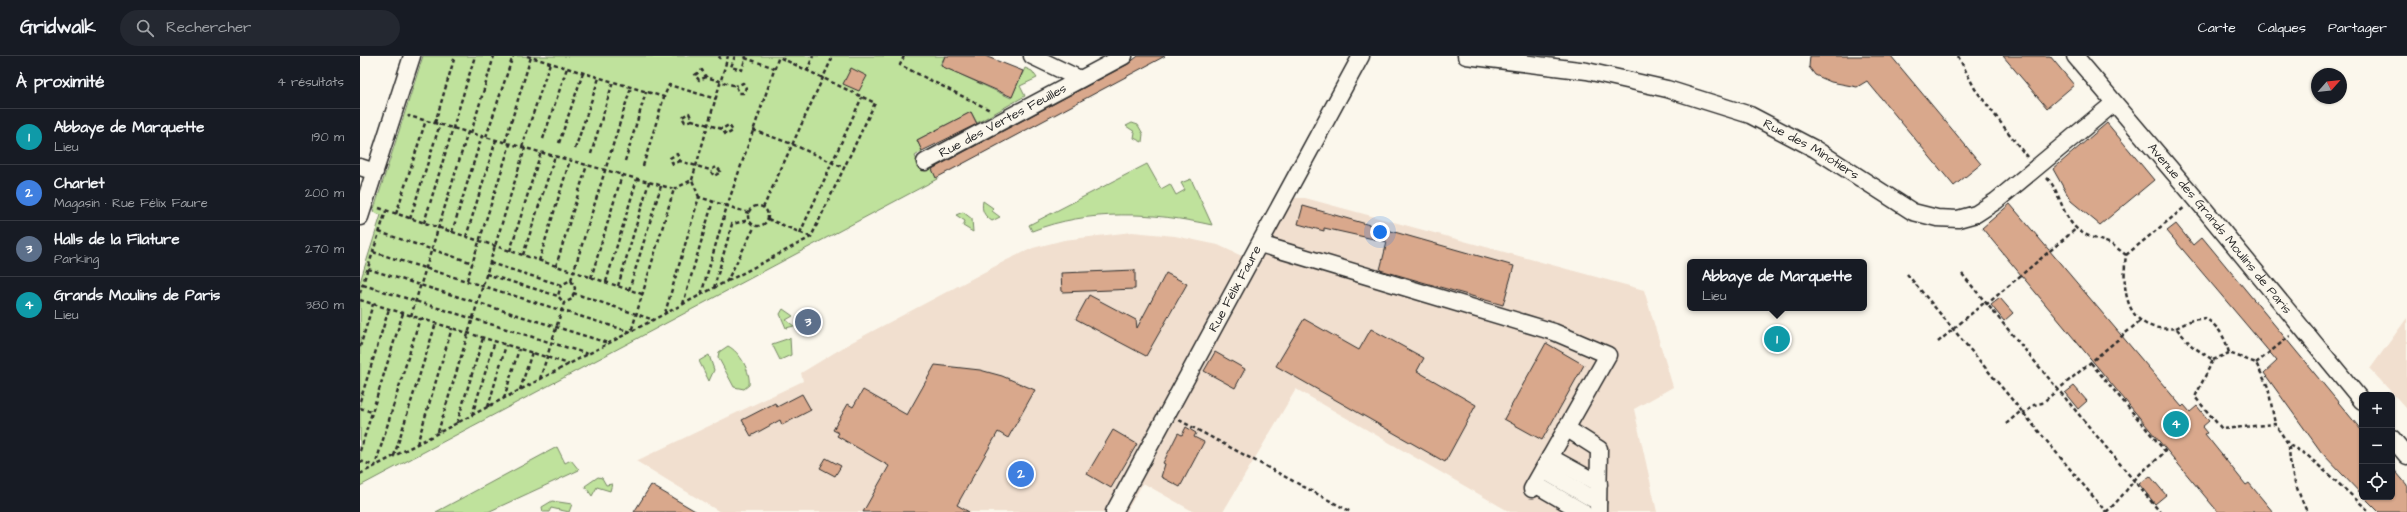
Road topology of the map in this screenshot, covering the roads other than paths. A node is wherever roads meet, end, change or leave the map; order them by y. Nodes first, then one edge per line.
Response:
1 (412, 56) edge
2 (1032, 56) edge
3 (1124, 56) edge
4 (1466, 56) edge
5 (2075, 56) edge
6 (1361, 60) edge
7 (1080, 79) junction
8 (2114, 103) junction
9 (925, 162) dead end
10 (368, 169) edge
11 (360, 217) edge
12 (1260, 244) junction
13 (2359, 397) edge
14 (1566, 428) junction
15 (2395, 442) edge
16 (2407, 456) edge
17 (1546, 463) junction
18 (1599, 484) junction
19 (1598, 507) edge
20 (1114, 512) edge
21 (1583, 512) edge

1 - 10 street
2 - 7 street, Rue des Vertes Feuilles
3 - 7 street, Rue des Vertes Feuilles
4 - 8 street, Rue des Minotiers
5 - 8 street, Avenue des Grands Moulins de Paris
6 - 12 street, Rue Félix Faure
7 - 9 street, Rue des Vertes Feuilles
8 - 13 street, Avenue des Grands Moulins de Paris
10 - 11 street
12 - 14 street
12 - 20 street, Rue Félix Faure
14 - 17 street
14 - 18 street
15 - 16 street
17 - 18 street
17 - 19 street
17 - 21 street
18 - 19 street

